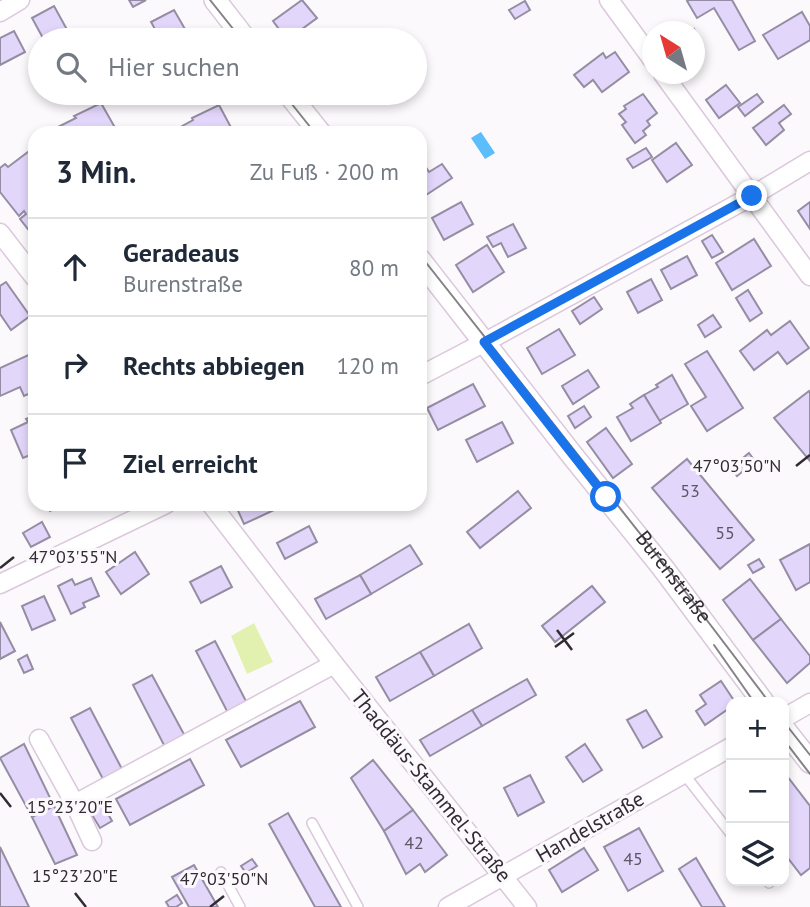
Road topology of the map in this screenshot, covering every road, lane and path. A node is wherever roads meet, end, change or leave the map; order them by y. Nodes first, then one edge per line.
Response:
1 (20, 0) edge
2 (215, 0) edge
3 (609, 0) edge
4 (0, 12) edge
5 (237, 28) edge
6 (642, 44) edge
7 (670, 84) edge
8 (298, 105) edge
9 (314, 126) edge
10 (810, 161) edge
11 (752, 196) junction
12 (0, 233) edge
13 (28, 269) edge
14 (427, 269) edge
15 (810, 276) edge
16 (484, 342) junction
17 (427, 372) edge
18 (151, 511) edge
19 (216, 511) edge
20 (0, 584) edge
21 (334, 664) junction
22 (759, 697) edge
23 (810, 703) edge
24 (789, 715) edge
25 (789, 735) edge
26 (39, 739) dead end
27 (726, 750) edge
28 (810, 762) edge
29 (684, 774) junction
30 (75, 804) junction
31 (312, 823) dead end
32 (726, 828) edge
33 (92, 841) dead end
34 (221, 872) dead end
35 (503, 877) junction
36 (240, 907) edge
37 (358, 907) edge
38 (448, 907) edge
39 (527, 907) edge

1 - 4 street
2 - 5 street
3 - 6 street
7 - 11 street
8 - 9 street
10 - 11 street
11 - 15 street
11 - 16 street
12 - 13 street
14 - 16 street, Burenstraße
16 - 17 street
16 - 22 street, Burenstraße
18 - 20 street
19 - 21 street, Thaddäus-Stammel-Straße
21 - 30 street
21 - 35 street, Thaddäus-Stammel-Straße
23 - 24 street
25 - 28 street
26 - 30 street
27 - 29 street, Handelstraße
29 - 32 lane
29 - 35 street, Handelstraße
30 - 33 street
31 - 37 lane
34 - 36 lane
35 - 38 street, Handelstraße
35 - 39 street, Thaddäus-Stammel-Straße

